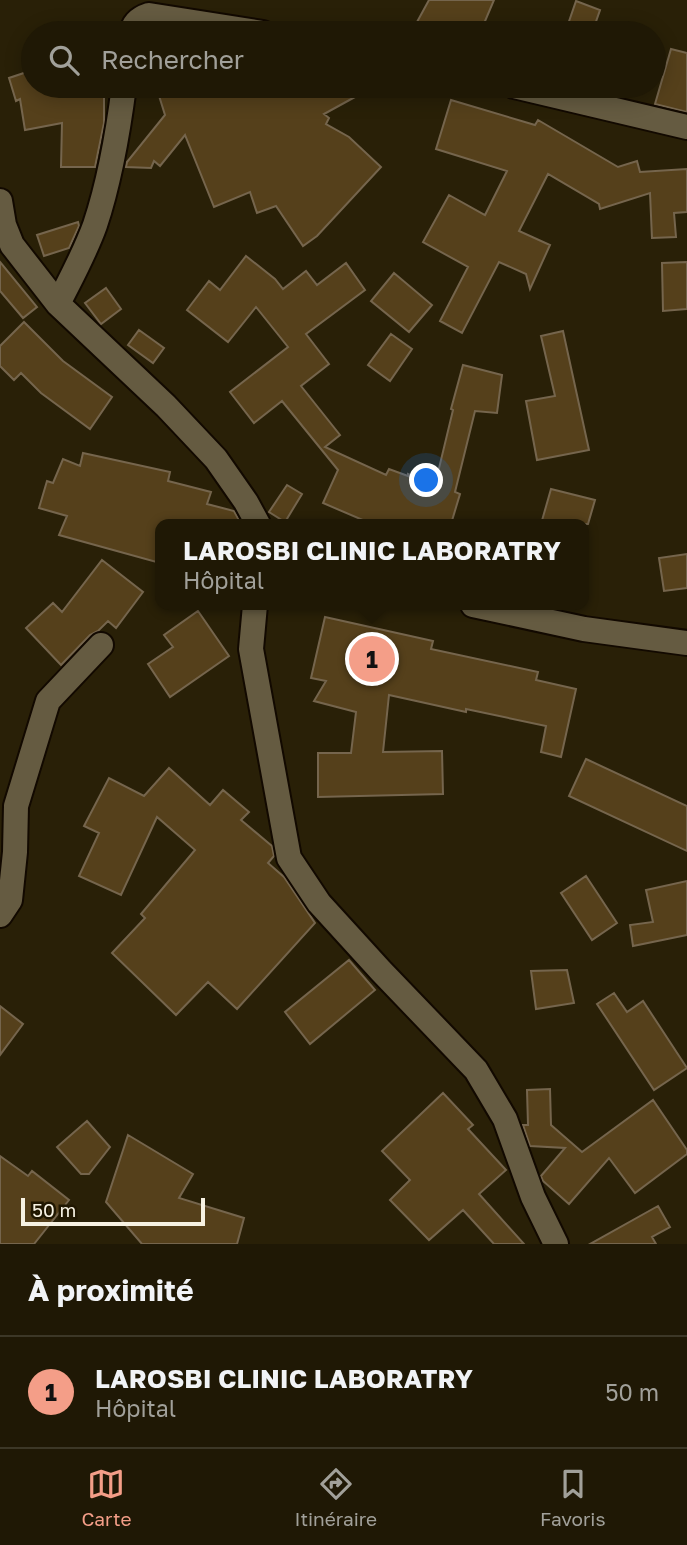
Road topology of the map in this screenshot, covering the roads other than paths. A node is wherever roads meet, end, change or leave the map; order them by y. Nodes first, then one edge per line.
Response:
1 (137, 21) edge
2 (187, 21) edge
3 (122, 98) edge
4 (565, 98) edge
5 (687, 127) edge
6 (0, 201) edge
7 (58, 304) junction
8 (255, 519) edge
9 (255, 610) edge
10 (497, 610) edge
11 (687, 643) edge
12 (101, 645) dead end
13 (0, 915) edge
14 (556, 1244) edge

1 - 2 street
3 - 7 street
4 - 5 street
6 - 7 street
7 - 8 street
9 - 14 street
10 - 11 street
12 - 13 street

